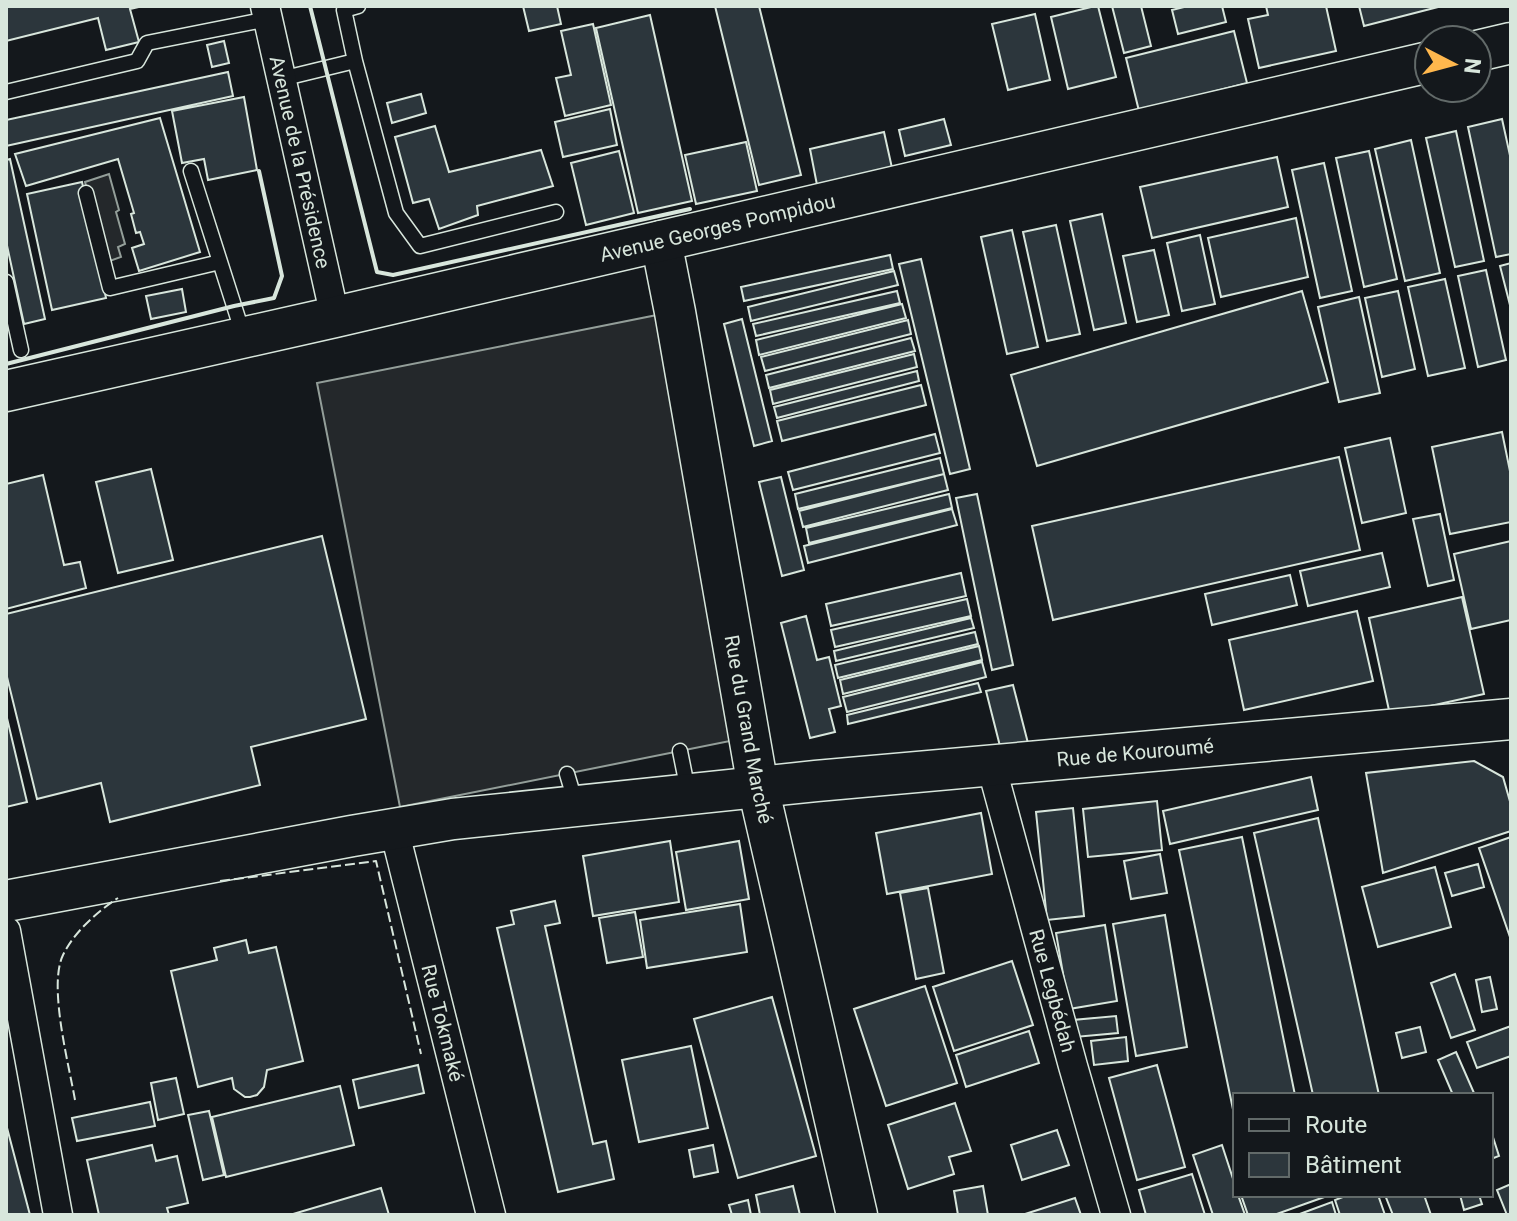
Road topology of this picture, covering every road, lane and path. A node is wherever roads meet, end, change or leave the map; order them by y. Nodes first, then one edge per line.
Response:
1 (358, 6) edge
2 (267, 12) edge
3 (355, 61) junction
4 (1413, 66) edge
5 (281, 79) junction
6 (6, 92) edge
7 (191, 171) dead end
8 (86, 193) dead end
9 (556, 212) dead end
10 (661, 241) junction
11 (220, 262) junction
12 (6, 282) edge
13 (335, 317) junction
14 (244, 337) junction
15 (21, 350) dead end
16 (6, 391) edge
17 (1511, 720) edge
18 (680, 751) dead end
19 (991, 765) junction
20 (758, 787) junction
21 (689, 795) junction
22 (394, 829) junction
23 (6, 901) edge
24 (6, 931) edge
25 (58, 1215) edge
26 (491, 1215) edge
27 (857, 1215) edge
28 (1116, 1215) edge

1 - 3 lane
2 - 5 street, Avenue de la Présidence
2 - 6 lane
3 - 5 lane
3 - 9 lane
4 - 10 street, Avenue Georges Pompidou
5 - 13 street, Avenue de la Présidence
7 - 11 lane
8 - 11 lane
10 - 13 street, Avenue Georges Pompidou
10 - 20 street, Rue du Grand Marché
11 - 14 lane
12 - 15 lane
13 - 14 street, Avenue Georges Pompidou
14 - 16 street, Avenue Georges Pompidou
17 - 19 street, Rue de Kouroumé
18 - 21 lane
19 - 20 street, Rue de Kouroumé
19 - 28 street, Rue Legbédah
20 - 21 street, Rue de Kouroumé
20 - 27 street, Rue du Grand Marché
21 - 22 street, Rue de Kouroumé
22 - 23 street, Rue de Kouroumé
22 - 26 street, Rue Tokmaké
24 - 25 street

